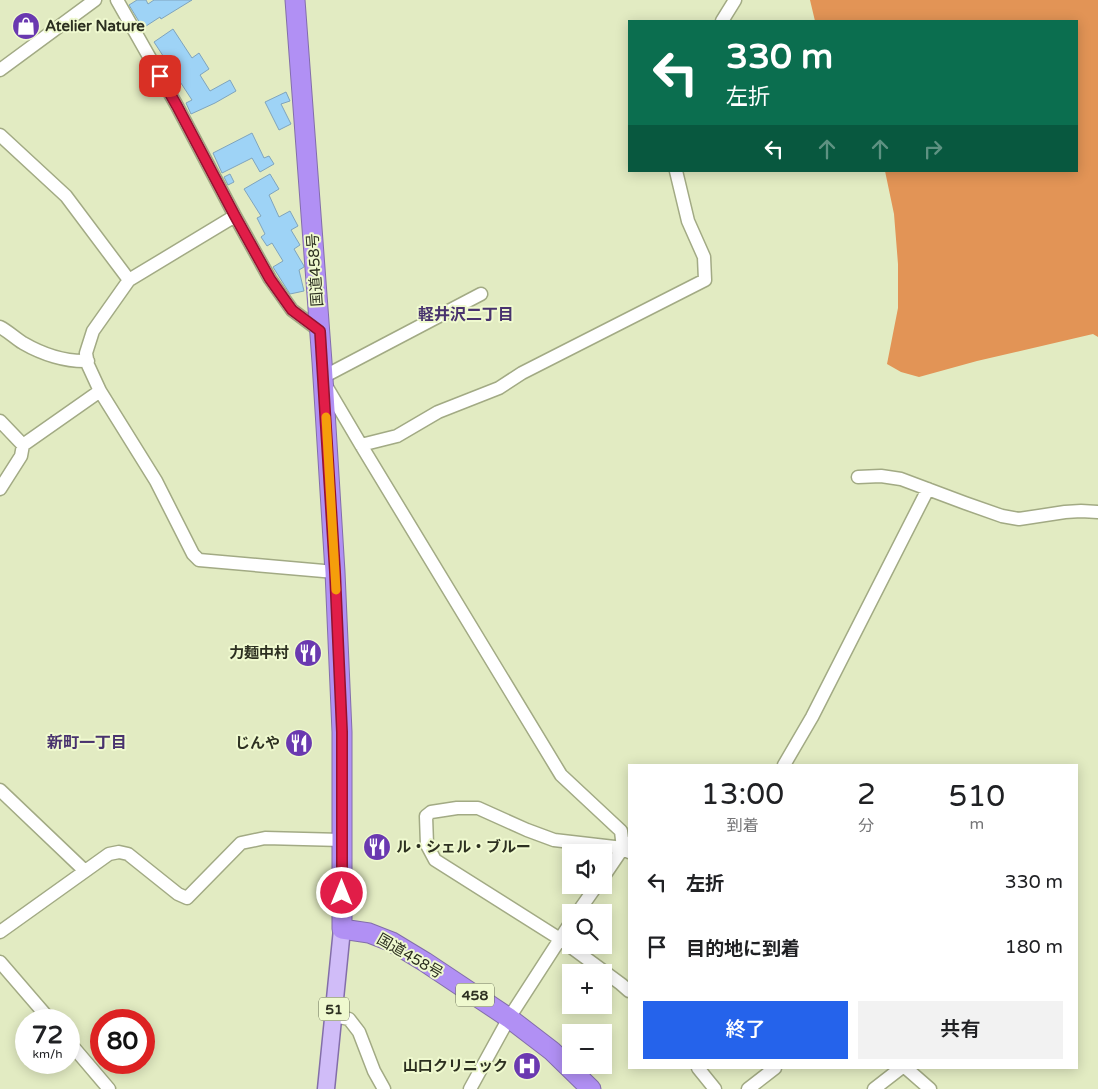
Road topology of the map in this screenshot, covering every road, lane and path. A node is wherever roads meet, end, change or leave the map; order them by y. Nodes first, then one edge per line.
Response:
1 (94, 0) edge
2 (117, 0) edge
3 (295, 0) edge
4 (735, 0) edge
5 (723, 20) edge
6 (0, 70) edge
7 (0, 135) edge
8 (676, 172) edge
9 (235, 216) junction
10 (129, 280) junction
11 (481, 294) dead end
12 (0, 327) edge
13 (320, 331) junction
14 (88, 361) junction
15 (323, 380) junction
16 (100, 391) junction
17 (0, 421) edge
18 (23, 445) junction
19 (361, 445) junction
20 (858, 477) dead end
21 (0, 489) edge
22 (928, 489) junction
23 (1098, 512) edge
24 (335, 572) junction
25 (785, 764) edge
26 (0, 790) edge
27 (342, 840) junction
28 (627, 847) edge
29 (612, 866) edge
30 (84, 871) junction
31 (342, 929) junction
32 (0, 932) edge
33 (562, 936) edge
34 (560, 939) junction
35 (0, 962) edge
36 (626, 983) edge
37 (41, 1009) edge
38 (334, 1016) junction
39 (509, 1018) junction
40 (80, 1055) edge
41 (699, 1069) edge
42 (774, 1069) edge
43 (900, 1069) edge
44 (907, 1069) edge
45 (110, 1089) edge
46 (326, 1089) edge
47 (384, 1089) edge
48 (470, 1089) edge
49 (591, 1089) edge
50 (715, 1089) edge
51 (748, 1089) edge
52 (874, 1089) edge
53 (930, 1089) edge

1 - 6 street
2 - 9 street
3 - 13 highway, 国道458号
4 - 5 street
7 - 10 street
8 - 19 street
9 - 10 street
9 - 13 street
10 - 14 street
11 - 15 street
12 - 14 street
13 - 15 highway, 国道458号
14 - 16 street
15 - 19 street
15 - 24 highway, 国道458号
16 - 18 street
16 - 24 street
17 - 18 street
18 - 21 street
19 - 28 street
20 - 22 street
22 - 23 street
22 - 25 street
24 - 27 highway, 国道458号
26 - 30 street
27 - 30 street
27 - 31 highway, 国道458号
28 - 29 street
28 - 34 street
30 - 32 street
31 - 38 main road, 51
31 - 39 highway, 国道458号 / 458
33 - 34 street
34 - 36 street
34 - 39 street
35 - 37 street
38 - 46 main road, 51
38 - 47 street
39 - 48 street
39 - 49 highway, 国道458号 / 458
40 - 45 street
41 - 50 street
42 - 51 street
43 - 52 street
44 - 53 street

